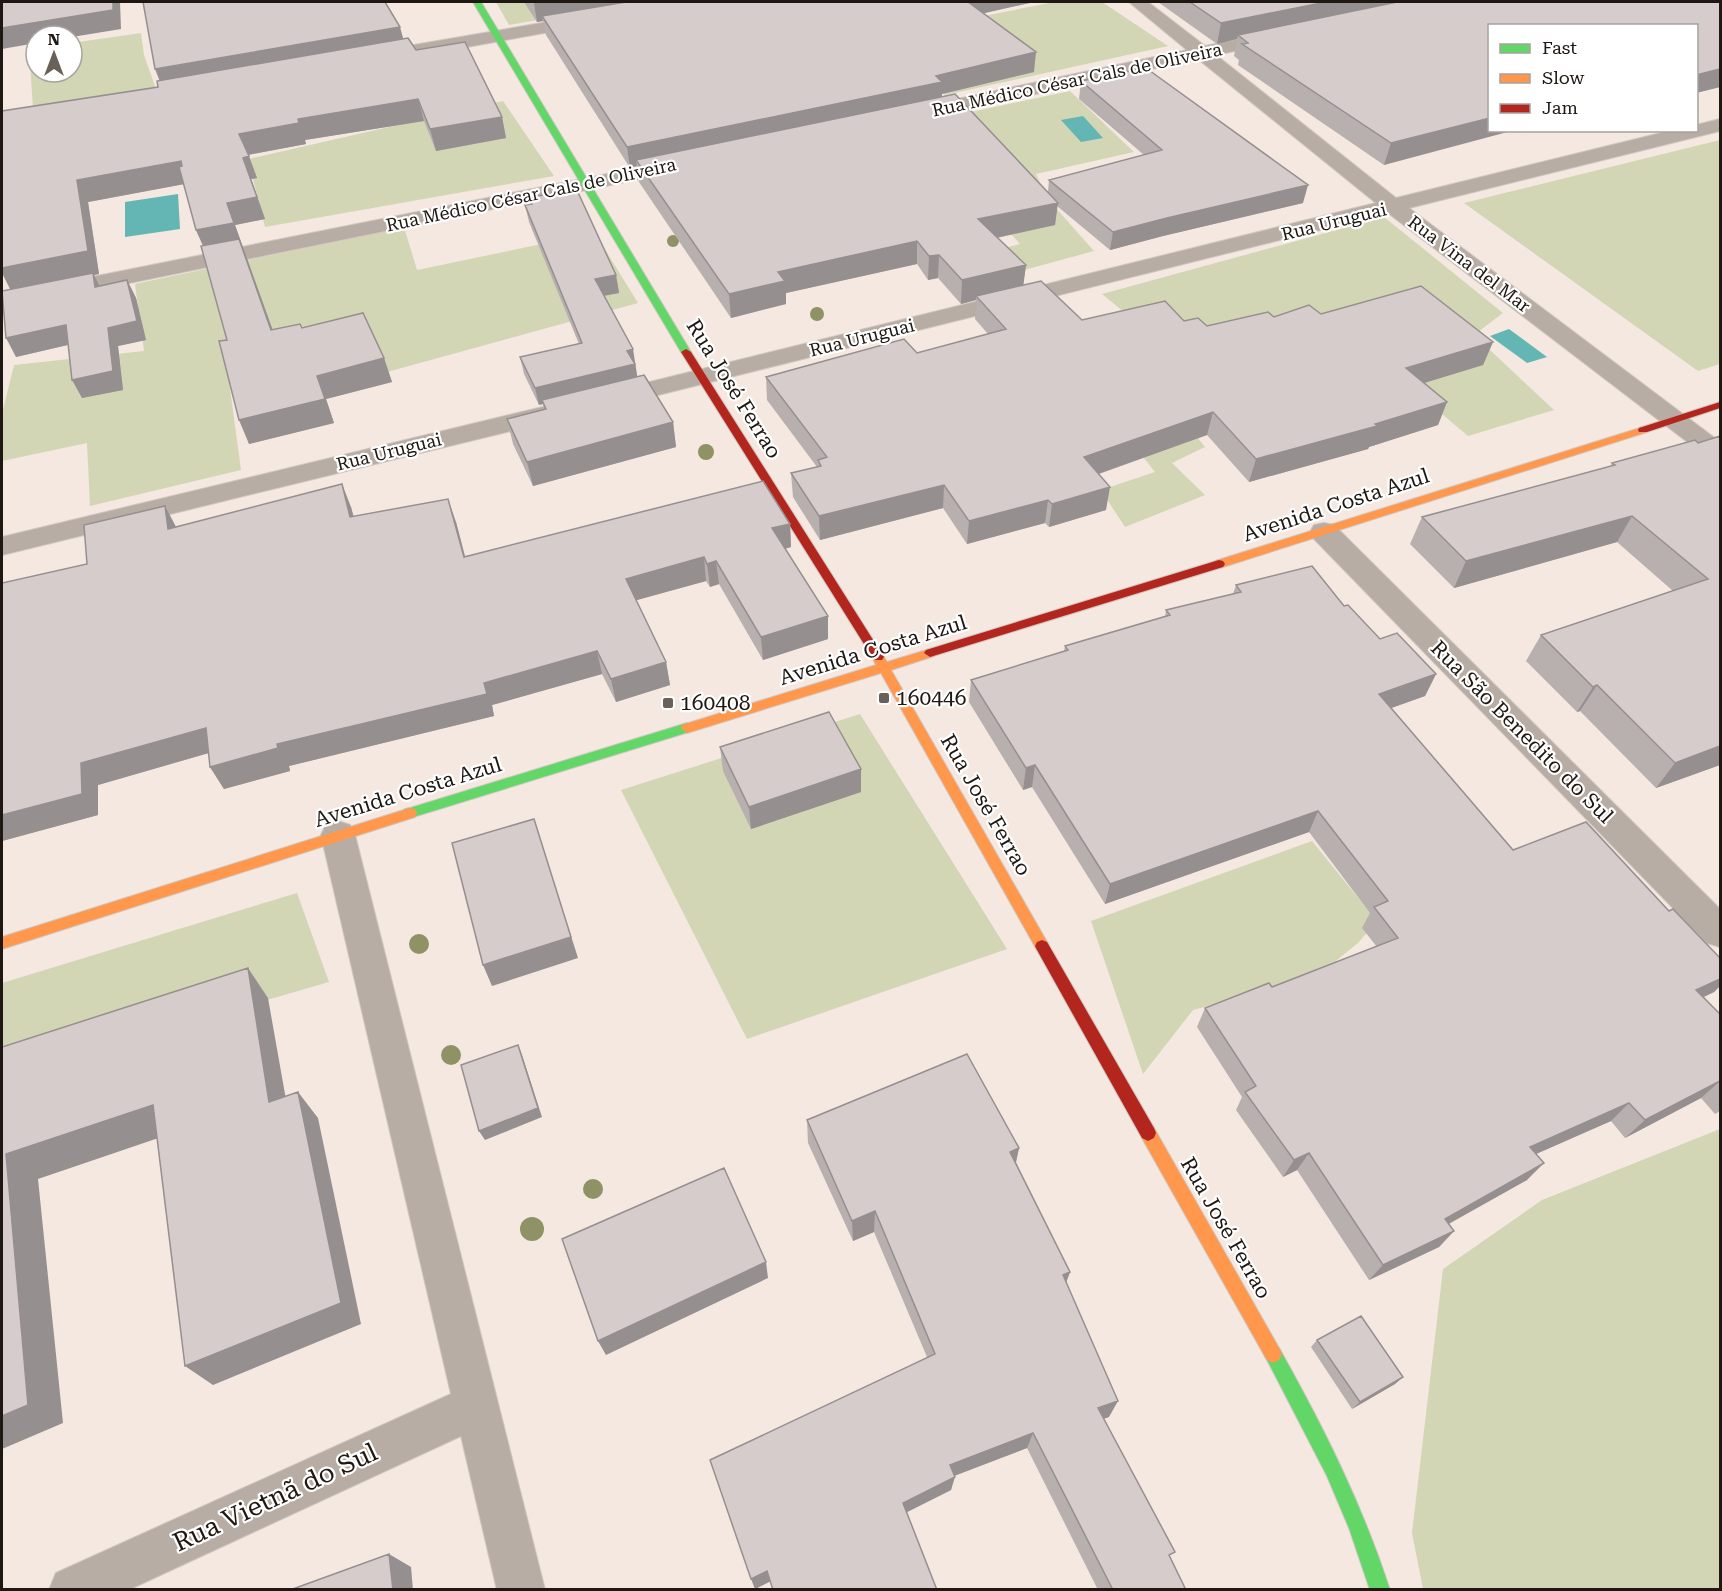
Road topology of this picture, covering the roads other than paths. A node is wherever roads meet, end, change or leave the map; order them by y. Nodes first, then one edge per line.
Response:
1 (477, 2) edge
2 (1138, 2) edge
3 (601, 18) edge
4 (1297, 33) edge
5 (497, 36) junction
6 (1204, 52) junction
7 (355, 61) edge
8 (900, 118) edge
9 (1720, 125) edge
10 (1698, 131) edge
11 (1693, 132) edge
12 (701, 160) edge
13 (584, 186) junction
14 (1395, 208) junction
15 (2, 302) edge
16 (701, 377) junction
17 (1720, 405) edge
18 (1674, 419) junction
19 (1720, 454) edge
20 (1324, 532) junction
21 (2, 546) edge
22 (885, 669) junction
23 (338, 835) junction
24 (1720, 932) edge
25 (2, 943) edge
26 (477, 1405) junction
27 (73, 1590) edge
28 (521, 1590) edge
29 (1380, 1590) edge

1 - 5 street, Rua José Ferrao
2 - 6 street, Rua Vina del Mar
3 - 5 street
4 - 6 street, Rua Médico César Cals de Oliveira
5 - 7 street
5 - 13 street, Rua José Ferrao
6 - 8 street, Rua Médico César Cals de Oliveira
6 - 14 street, Rua Vina del Mar
9 - 10 street, Rua Uruguai
11 - 14 street, Rua Uruguai
12 - 13 street, Rua Médico César Cals de Oliveira
13 - 15 street, Rua Médico César Cals de Oliveira
13 - 16 street, Rua José Ferrao
14 - 16 street, Rua Uruguai
14 - 18 street, Rua Vina del Mar
16 - 21 street, Rua Uruguai
16 - 22 street, Rua José Ferrao
17 - 18 street, Avenida Costa Azul
18 - 19 street, Rua Vina del Mar
18 - 20 street, Avenida Costa Azul
20 - 22 street, Avenida Costa Azul
20 - 24 street, Rua São Benedito do Sul
22 - 23 street, Avenida Costa Azul
22 - 29 street, Rua José Ferrao
23 - 25 street, Avenida Costa Azul
23 - 26 street
26 - 27 street, Rua Vietnã do Sul
26 - 28 street

